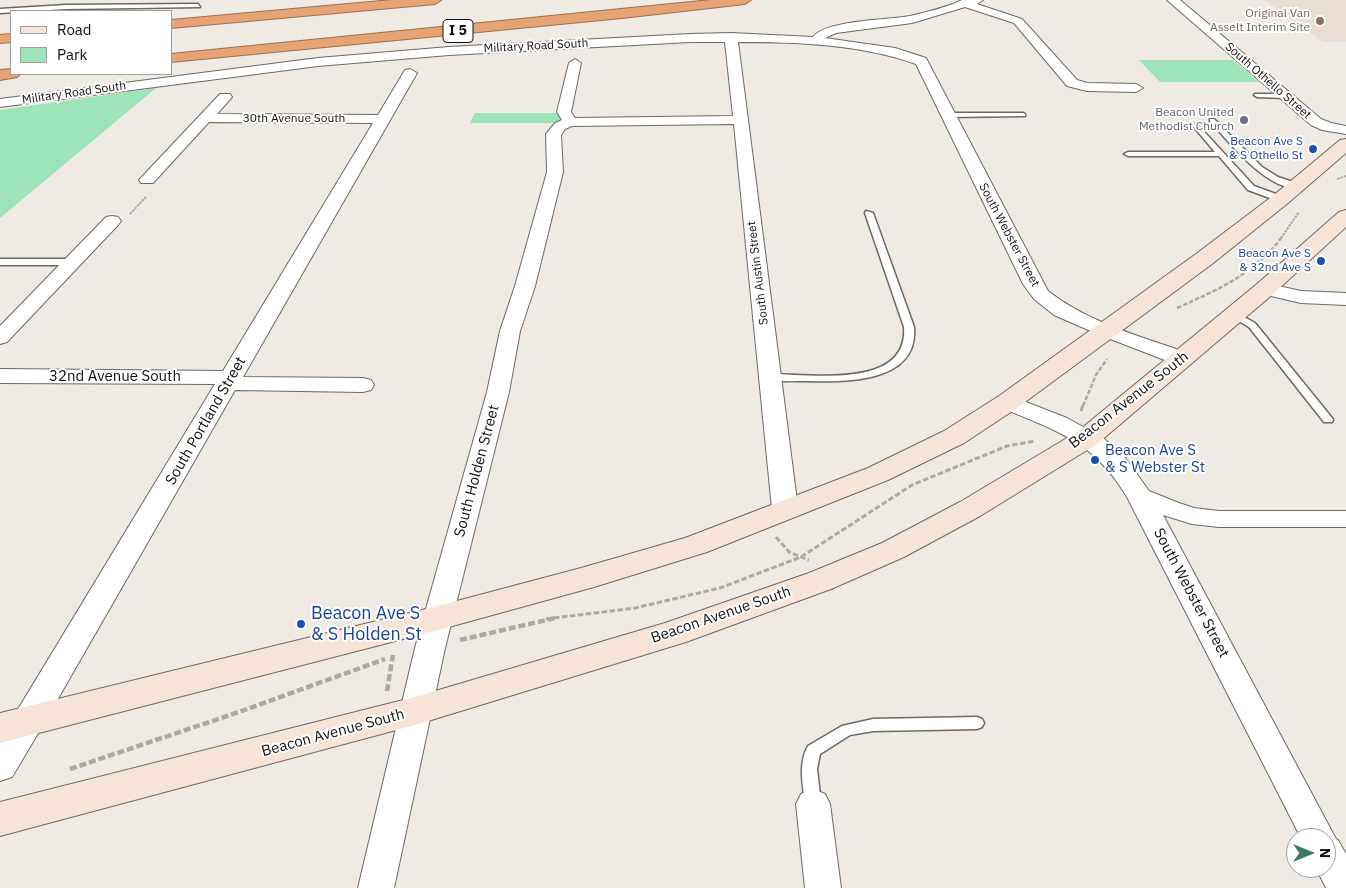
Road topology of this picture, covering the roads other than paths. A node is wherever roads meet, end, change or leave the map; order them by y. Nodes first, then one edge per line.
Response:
1 (435, 0) edge
2 (745, 0) edge
3 (977, 0) edge
4 (1173, 0) edge
5 (964, 3) junction
6 (198, 6) dead end
7 (17, 10) edge
8 (172, 24) edge
9 (731, 37) junction
10 (817, 41) junction
11 (172, 58) edge
12 (921, 61) joint
13 (575, 64) dead end
14 (410, 73) dead end
15 (1136, 88) dead end
16 (1257, 95) dead end
17 (1285, 96) junction
18 (225, 97) dead end
19 (0, 103) edge
20 (1023, 115) dead end
21 (948, 116) junction
22 (204, 118) junction
23 (383, 119) junction
24 (741, 120) junction
25 (1212, 120) dead end
26 (570, 122) junction
27 (1195, 124) dead end
28 (1346, 130) edge
29 (1346, 144) edge
30 (1128, 154) dead end
31 (1221, 154) junction
32 (147, 180) road end
33 (1293, 197) junction
34 (868, 213) dead end
35 (1346, 216) edge
36 (112, 220) road end
37 (0, 262) edge
38 (73, 262) junction
39 (1266, 289) junction
40 (1346, 300) edge
41 (1235, 315) junction
42 (0, 338) edge
43 (1108, 343) junction
44 (1183, 359) junction
45 (0, 376) edge
46 (770, 377) junction
47 (230, 380) junction
48 (363, 385) dead end
49 (1008, 402) junction
50 (1328, 420) dead end
51 (1080, 426) junction
52 (1140, 497) junction
53 (785, 509) junction
54 (1346, 519) edge
55 (448, 629) junction
56 (401, 702) junction
57 (976, 723) dead end
58 (15, 724) edge
59 (0, 767) edge
60 (813, 804) joint
61 (0, 820) edge
62 (1314, 828) edge
63 (1336, 870) edge
64 (376, 888) edge
65 (823, 888) edge
66 (1345, 888) edge

1 - 8 highway, I 5
2 - 11 highway, I 5
3 - 5 street
4 - 17 street, South Othello Street
5 - 10 street
5 - 15 street
6 - 7 lane
9 - 10 street, Military Road South
9 - 19 street, Military Road South
9 - 24 street, South Austin Street
10 - 12 street, Military Road South
12 - 21 street, South Webster Street
13 - 26 street
14 - 23 street, South Portland Street
16 - 17 lane
17 - 28 street, South Othello Street
18 - 22 street
20 - 21 lane
21 - 43 street, South Webster Street
22 - 23 street, 30th Avenue South
22 - 32 street
23 - 47 street, South Portland Street
24 - 26 street
24 - 46 street, South Austin Street
25 - 33 lane
26 - 55 street, South Holden Street
27 - 31 lane
29 - 33 main road
30 - 31 lane
31 - 33 lane
33 - 43 main road
34 - 46 lane
35 - 39 main road, Beacon Avenue South
36 - 38 street
37 - 38 lane
38 - 42 street
39 - 40 street
39 - 41 main road, Beacon Avenue South
41 - 44 main road, Beacon Avenue South
41 - 50 lane
43 - 44 street, South Webster Street
43 - 49 main road
44 - 51 main road, Beacon Avenue South
45 - 47 street, 32nd Avenue South
46 - 53 street, South Austin Street
47 - 48 street, 32nd Avenue South
47 - 58 street, South Portland Street
49 - 51 street, South Webster Street
49 - 53 main road
51 - 52 street, South Webster Street
51 - 56 main road, Beacon Avenue South
52 - 54 street
52 - 62 street, South Webster Street
53 - 55 main road
55 - 56 street, South Holden Street
55 - 58 main road
56 - 61 main road, Beacon Avenue South
56 - 64 street, South Holden Street
57 - 60 lane
58 - 59 street, South Portland Street
60 - 65 street
63 - 66 street

